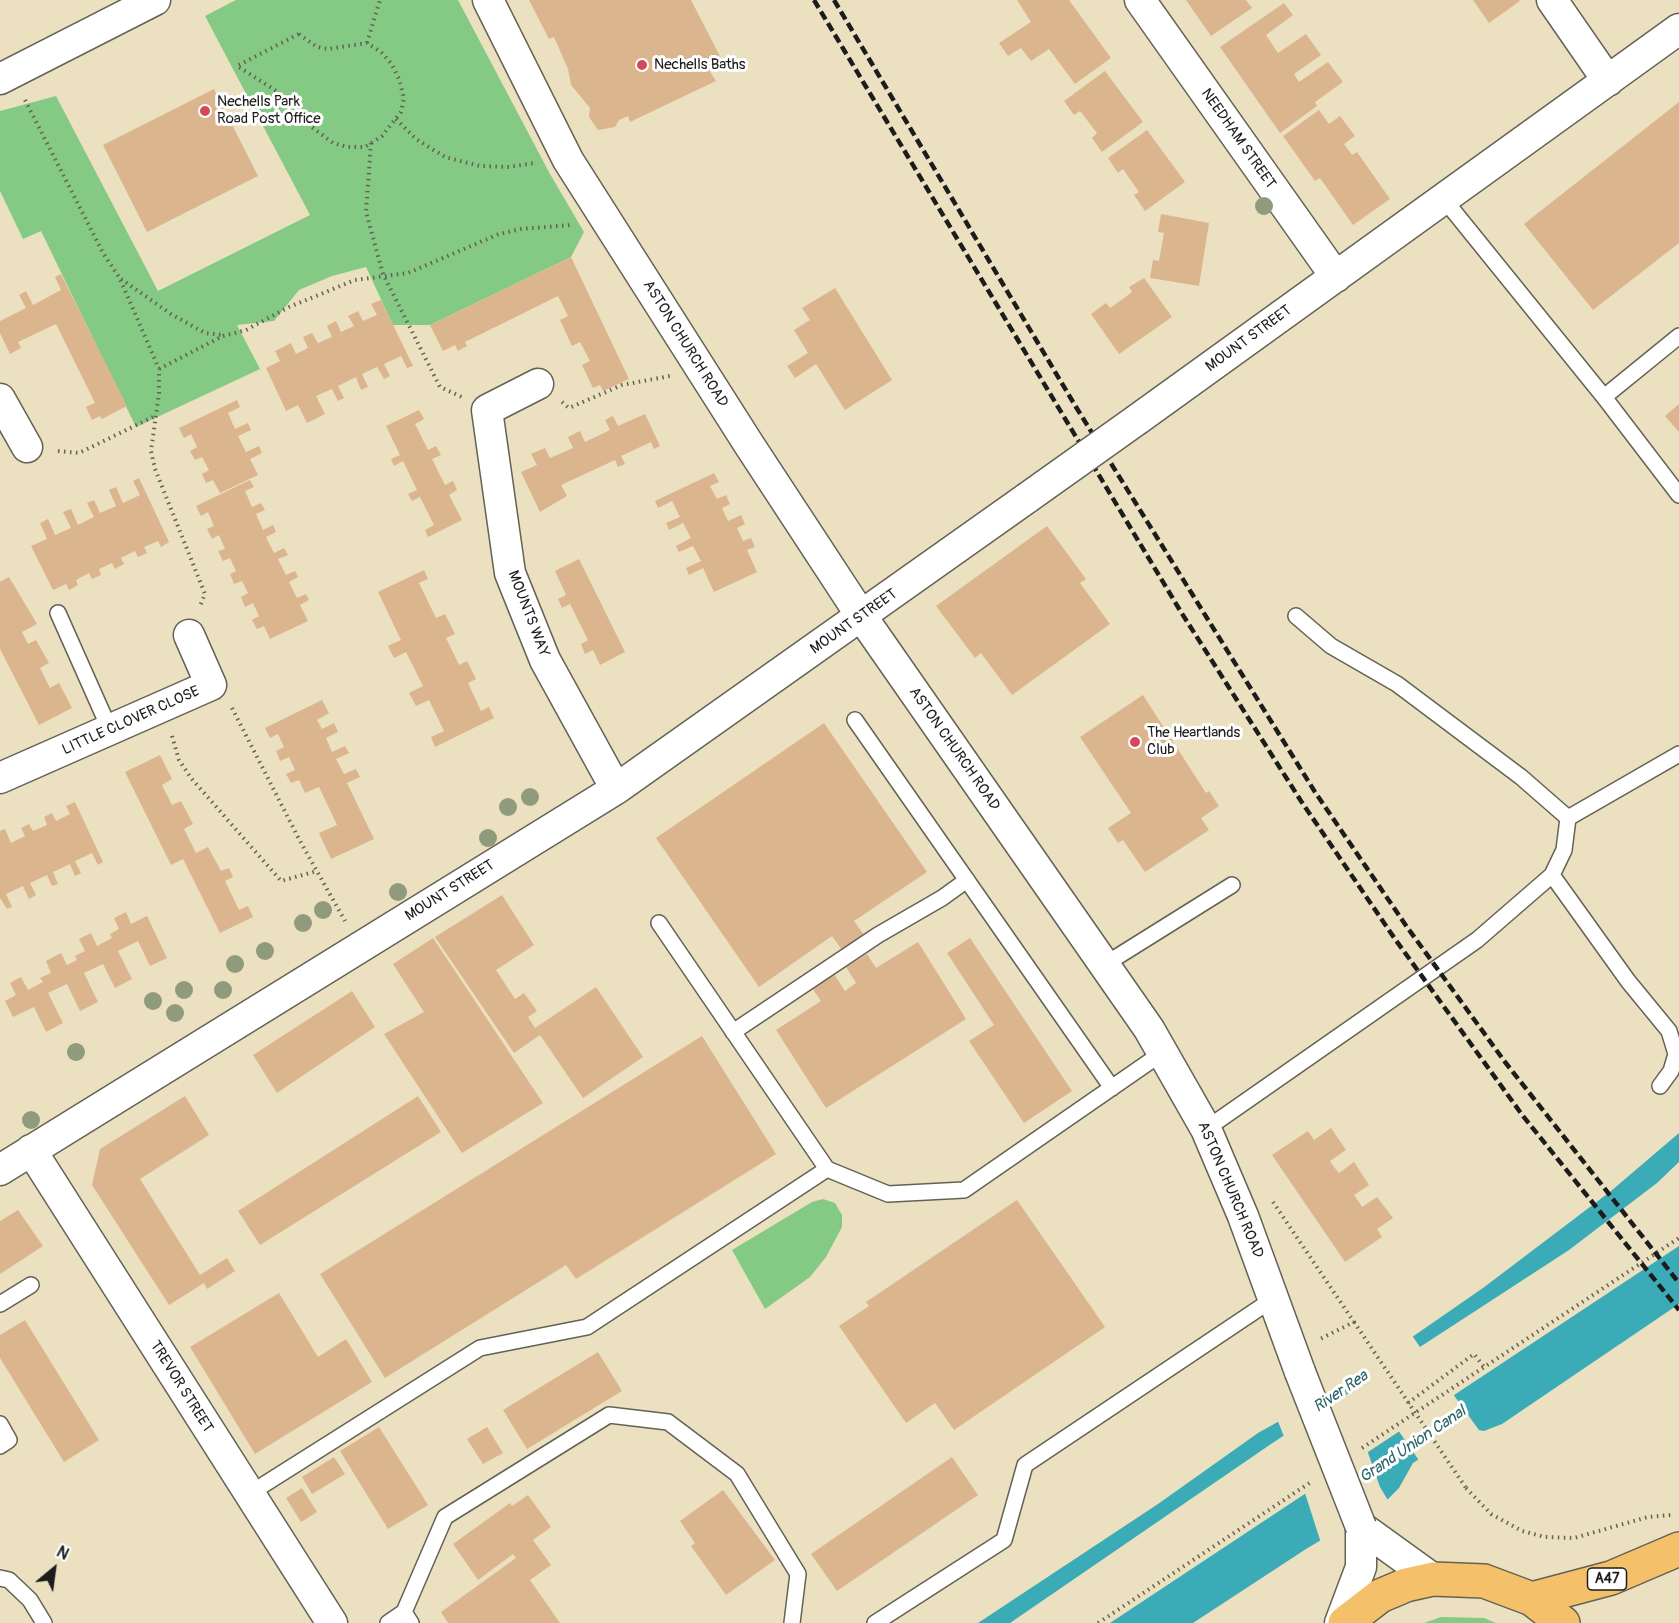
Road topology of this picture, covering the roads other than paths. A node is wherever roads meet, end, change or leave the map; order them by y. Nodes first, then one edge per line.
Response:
1 (488, 0) edge
2 (1140, 0) edge
3 (1552, 0) edge
4 (139, 3) edge
5 (1679, 29) edge
6 (6, 76) edge
7 (1608, 81) junction
8 (1443, 198) junction
9 (1336, 277) junction
10 (1679, 336) edge
11 (538, 384) road end
12 (1604, 397) junction
13 (0, 399) edge
14 (27, 447) road end
15 (1679, 495) edge
16 (58, 613) dead end
17 (862, 616) junction
18 (1296, 616) dead end
19 (189, 635) road end
20 (855, 720) dead end
21 (110, 730) junction
22 (1679, 754) edge
23 (0, 778) edge
24 (616, 789) junction
25 (1568, 818) junction
26 (1552, 875) junction
27 (967, 880) junction
28 (1232, 885) dead end
29 (659, 924) dead end
30 (1104, 965) junction
31 (733, 1032) junction
32 (1162, 1053) junction
33 (1660, 1086) dead end
34 (1112, 1088) junction
35 (1206, 1129) junction
36 (31, 1150) junction
37 (827, 1168) junction
38 (0, 1170) edge
39 (31, 1285) dead end
40 (1273, 1299) junction
41 (0, 1305) edge
42 (0, 1424) edge
43 (0, 1446) edge
44 (249, 1494) junction
45 (1361, 1527) junction
46 (1679, 1549) edge
47 (0, 1578) edge
48 (1433, 1580) junction
49 (1532, 1599) junction
50 (407, 1617) edge
51 (44, 1623) edge
52 (332, 1623) edge
53 (388, 1623) edge
54 (792, 1623) edge
55 (875, 1623) edge
56 (1340, 1623) edge
57 (1345, 1623) edge
58 (1563, 1623) edge

1 - 17 street, ASTON CHURCH ROAD
2 - 9 street, NEEDHAM STREET
3 - 7 street
4 - 6 street
5 - 7 street, MOUNT STREET
7 - 8 street, MOUNT STREET
8 - 9 street, MOUNT STREET
8 - 12 lane
9 - 17 street, MOUNT STREET, bridge
10 - 12 lane
11 - 24 street, MOUNTS WAY
12 - 15 lane
13 - 14 street
16 - 21 lane
17 - 24 street, MOUNT STREET
17 - 30 street, ASTON CHURCH ROAD
18 - 25 lane
19 - 21 street, LITTLE CLOVER CLOSE
20 - 27 lane
21 - 23 street, LITTLE CLOVER CLOSE
22 - 25 lane
24 - 36 street, MOUNT STREET
25 - 26 lane
26 - 33 lane
26 - 35 lane
27 - 31 lane
27 - 34 lane
28 - 30 lane
29 - 31 lane
30 - 32 street, ASTON CHURCH ROAD
31 - 37 lane
32 - 34 lane
32 - 35 street, ASTON CHURCH ROAD
34 - 37 lane
35 - 40 street, ASTON CHURCH ROAD
36 - 38 street, MOUNT STREET
36 - 44 street, TREVOR STREET
37 - 44 lane
39 - 41 lane
40 - 45 street, ASTON CHURCH ROAD, bridge
40 - 55 lane
42 - 43 lane
44 - 52 street, TREVOR STREET
45 - 48 street
45 - 56 street, ASTON CHURCH ROAD
46 - 49 main road, A47
47 - 51 lane
48 - 49 main road
48 - 57 main road
49 - 58 main road
50 - 53 lane
50 - 54 lane

